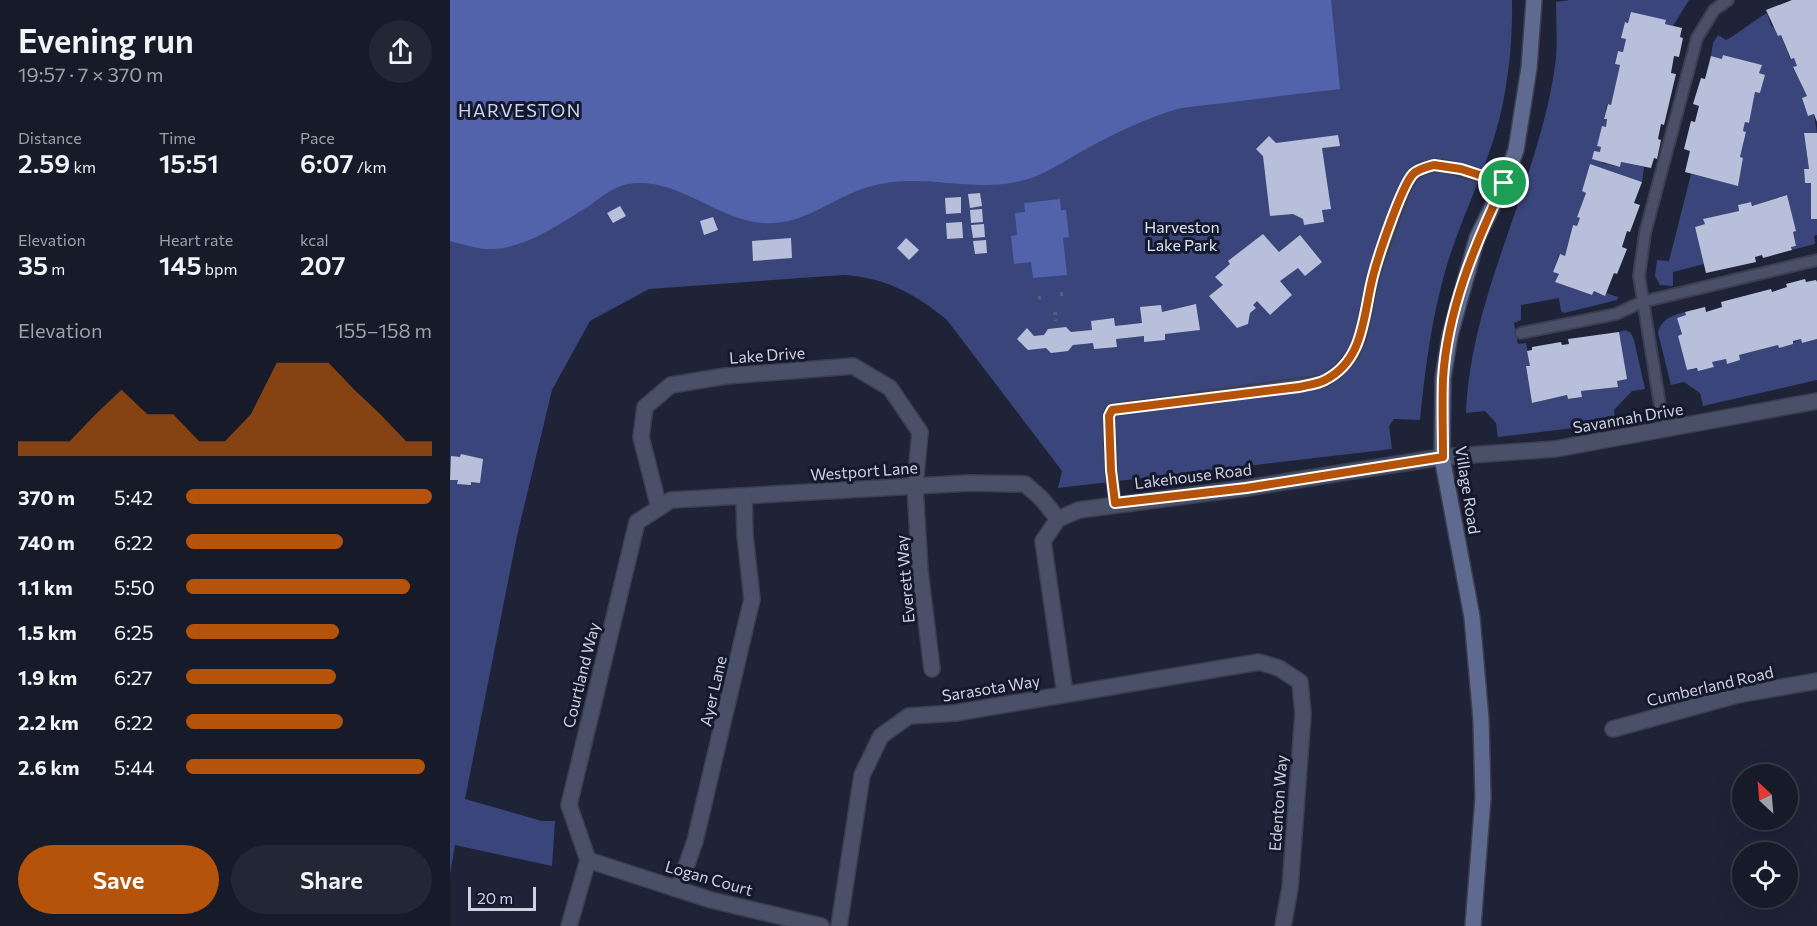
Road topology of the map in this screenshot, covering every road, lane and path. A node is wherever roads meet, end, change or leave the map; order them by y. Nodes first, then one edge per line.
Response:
1 (1534, 0) edge
2 (1728, 0) edge
3 (1504, 183) junction
4 (1817, 260) edge
5 (1060, 294) dead end
6 (1066, 294) dead end
7 (1642, 302) junction
8 (1055, 312) dead end
9 (1056, 321) dead end
10 (1521, 333) dead end
11 (1817, 401) edge
12 (1664, 430) junction
13 (1443, 457) junction
14 (915, 486) junction
15 (744, 497) junction
16 (1115, 503) junction
17 (659, 508) junction
18 (1058, 519) junction
19 (932, 669) dead end
20 (1817, 681) edge
21 (1300, 682) joint
22 (1065, 694) junction
23 (1613, 729) dead end
24 (588, 860) junction
25 (678, 889) junction
26 (569, 926) edge
27 (821, 926) edge
28 (839, 926) edge
29 (1282, 926) edge
30 (1473, 926) edge

1 - 3 street, Village Road
2 - 7 lane
3 - 13 street, Village Road
3 - 16 lane
4 - 7 lane
5 - 6 path
7 - 10 lane
7 - 12 lane
8 - 9 path
11 - 12 street, Savannah Drive
12 - 13 street, Savannah Drive
13 - 16 street, Lakehouse Road
13 - 30 street, Village Road
14 - 15 street, Westport Lane
14 - 17 street, Lake Drive
14 - 18 street, Westport Lane
14 - 19 street, Everett Way
15 - 17 street, Westport Lane
15 - 25 street, Ayer Lane
16 - 18 street, Lakehouse Road
17 - 24 street, Courtland Way
18 - 22 street
20 - 23 street, Cumberland Road
21 - 22 street, Sarasota Way
21 - 29 street, Edenton Way
22 - 28 street, Sarasota Way
24 - 25 street, Logan Court
24 - 26 street
25 - 27 street, Logan Court

